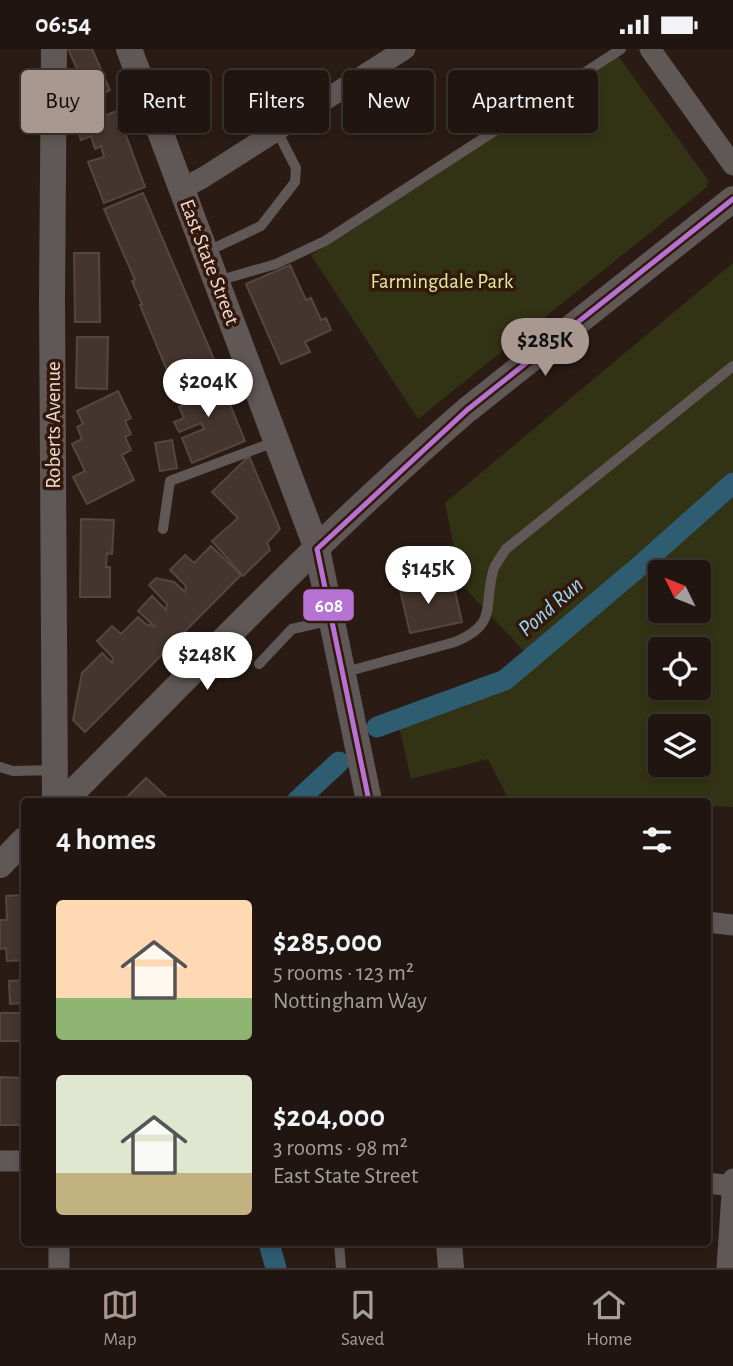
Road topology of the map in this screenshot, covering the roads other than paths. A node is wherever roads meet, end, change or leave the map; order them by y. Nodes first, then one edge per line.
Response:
1 (54, 49) edge
2 (129, 49) edge
3 (405, 49) edge
4 (621, 49) edge
5 (650, 49) edge
6 (329, 98) edge
7 (274, 133) edge
8 (278, 133) edge
9 (733, 165) edge
10 (182, 189) junction
11 (733, 199) edge
12 (206, 252) junction
13 (217, 281) junction
14 (733, 366) edge
15 (277, 441) junction
16 (163, 529) dead end
17 (317, 548) junction
18 (332, 620) junction
19 (259, 664) dead end
20 (342, 673) junction
21 (0, 767) edge
22 (55, 770) junction
23 (55, 798) edge
24 (67, 798) edge
25 (368, 798) edge
26 (21, 844) edge
27 (0, 865) edge
28 (711, 922) edge
29 (733, 925) edge
30 (0, 1161) edge
31 (21, 1161) edge
32 (733, 1179) edge
33 (711, 1184) edge
34 (733, 1186) edge
35 (59, 1246) edge
36 (339, 1246) edge
37 (449, 1246) edge
38 (59, 1268) edge
39 (341, 1268) edge
40 (451, 1268) edge
41 (727, 1268) edge

1 - 22 street, Roberts Avenue
2 - 10 street, East State Street
3 - 6 street
4 - 13 lane
5 - 9 street
7 - 10 street
8 - 12 lane
10 - 12 street, East State Street
11 - 17 street
12 - 13 street, East State Street
13 - 15 street, East State Street
14 - 20 lane
15 - 16 lane
15 - 17 street, East State Street
17 - 18 street, East State Street
17 - 24 street
18 - 19 lane
18 - 20 street, East State Street
20 - 25 street, East State Street
21 - 22 lane
22 - 23 street, Roberts Avenue
26 - 27 street
28 - 29 street
30 - 31 street
32 - 34 street
33 - 34 street
34 - 41 street
35 - 38 street
36 - 39 lane
37 - 40 street

